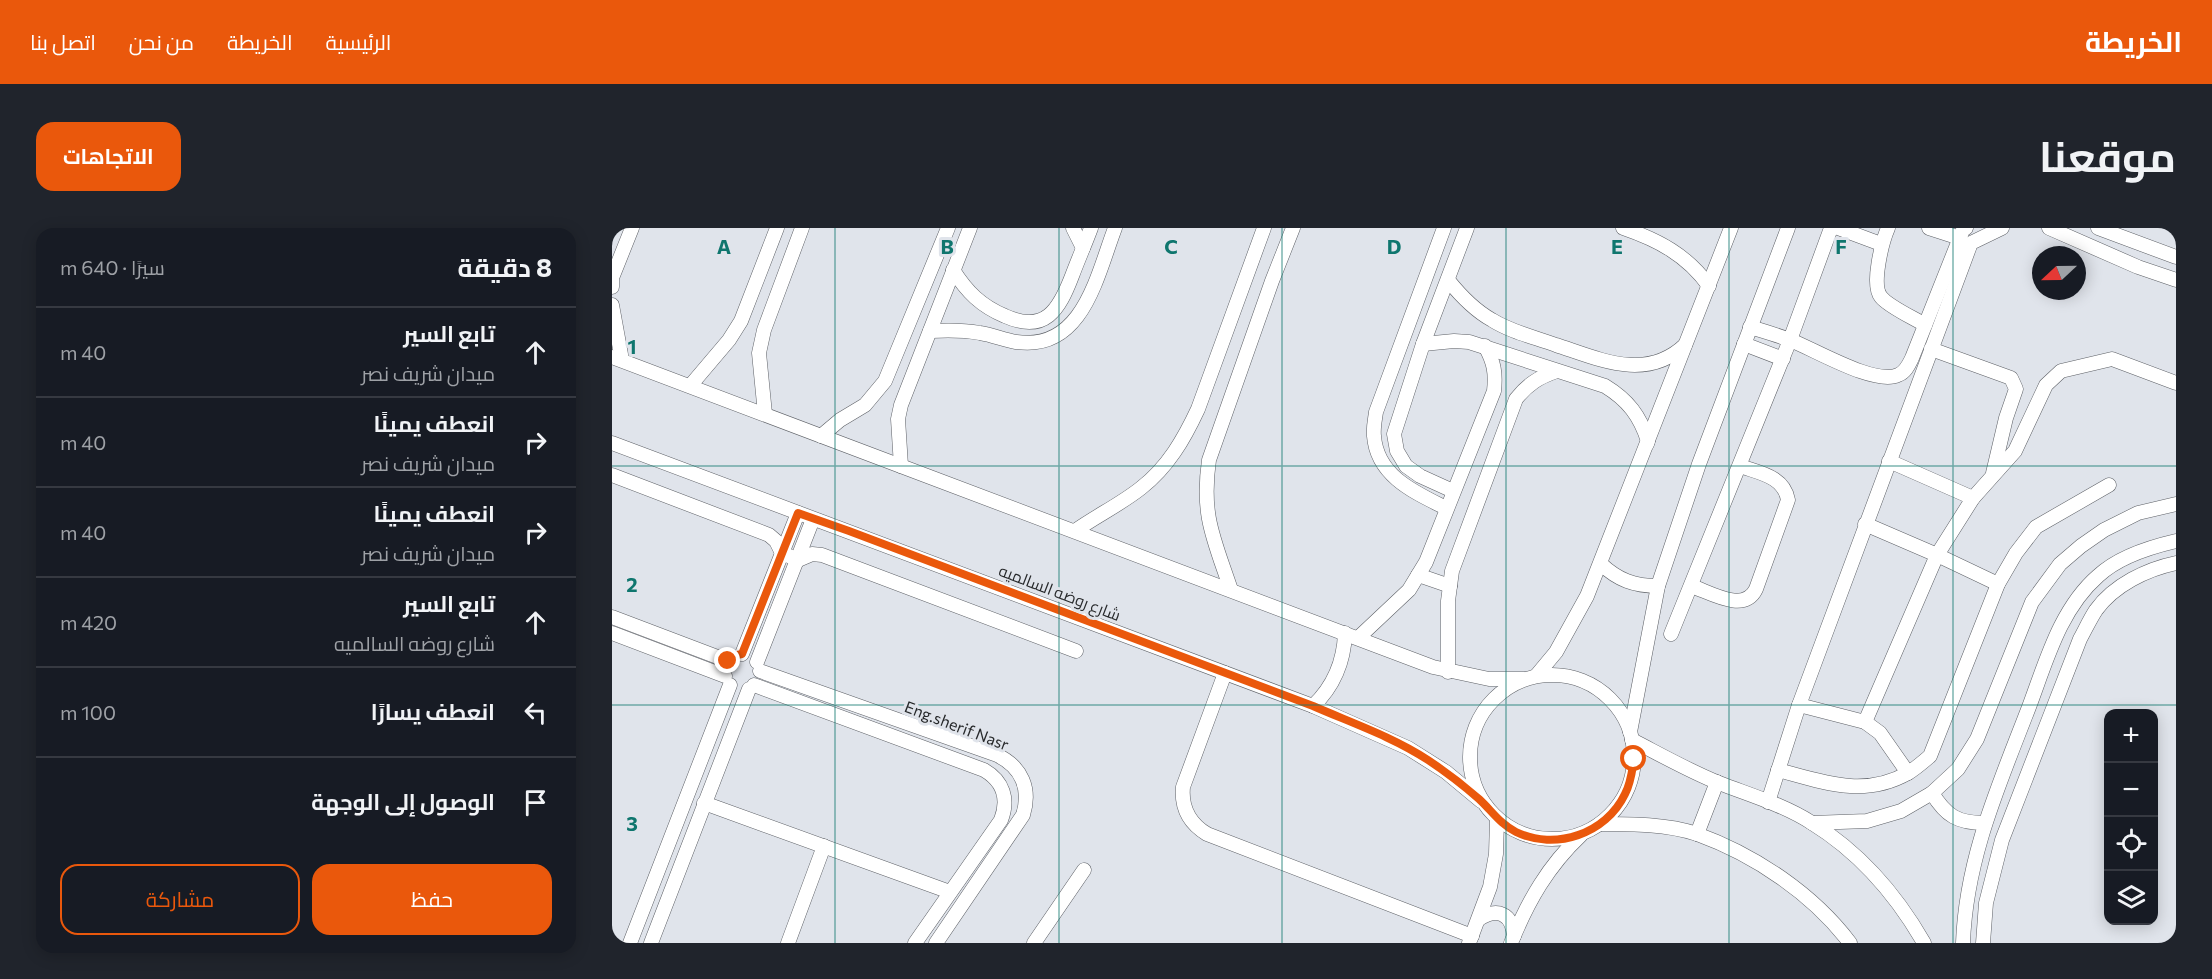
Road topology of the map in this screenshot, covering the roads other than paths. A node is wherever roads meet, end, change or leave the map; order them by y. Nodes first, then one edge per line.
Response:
1 (632, 228) edge
2 (777, 228) edge
3 (802, 228) edge
4 (1073, 228) edge
5 (1091, 228) edge
6 (1114, 228) edge
7 (1264, 228) edge
8 (1293, 228) edge
9 (1444, 228) edge
10 (1467, 228) edge
11 (1623, 228) edge
12 (1731, 228) edge
13 (1788, 228) edge
14 (1831, 228) edge
15 (1838, 228) edge
16 (1888, 228) edge
17 (1929, 228) edge
18 (2002, 228) edge
19 (2049, 228) edge
20 (2098, 228) edge
21 (947, 231) edge
22 (1642, 231) edge
23 (1963, 233) edge
24 (967, 234) edge
25 (1881, 244) junction
26 (1083, 248) junction
27 (2176, 257) edge
28 (954, 270) junction
29 (612, 278) edge
30 (1448, 280) junction
31 (2176, 280) edge
32 (1709, 286) junction
33 (612, 287) edge
34 (612, 304) edge
35 (741, 321) junction
36 (1925, 325) junction
37 (1750, 327) junction
38 (764, 330) junction
39 (930, 331) junction
40 (1790, 340) junction
41 (1423, 344) junction
42 (1686, 344) junction
43 (1744, 344) junction
44 (1485, 346) junction
45 (1931, 349) junction
46 (617, 359) edge
47 (1783, 359) junction
48 (1615, 364) junction
49 (1557, 371) junction
50 (2176, 383) edge
51 (690, 386) junction
52 (1605, 386) junction
53 (1487, 406) junction
54 (1198, 409) junction
55 (765, 414) junction
56 (1509, 415) junction
57 (1223, 418) junction
58 (821, 436) junction
59 (612, 443) edge
60 (1643, 456) junction
61 (1889, 461) junction
62 (901, 466) junction
63 (1740, 466) junction
64 (612, 475) edge
65 (1993, 475) junction
66 (2109, 485) dead end
67 (1453, 491) junction
68 (1973, 498) junction
69 (2176, 504) edge
70 (1446, 508) junction
71 (798, 513) junction
72 (813, 519) junction
73 (1865, 524) junction
74 (1075, 531) junction
75 (2176, 541) edge
76 (782, 554) junction
77 (1938, 555) junction
78 (798, 560) junction
79 (2176, 563) edge
80 (1601, 564) junction
81 (1418, 575) junction
82 (1998, 584) junction
83 (1450, 586) junction
84 (1658, 586) junction
85 (1691, 586) junction
86 (1231, 590) junction
87 (612, 617) edge
88 (612, 633) edge
89 (1671, 634) dead end
90 (1351, 635) junction
91 (1076, 651) dead end
92 (742, 654) junction
93 (728, 661) junction
94 (759, 667) junction
95 (1448, 672) junction
96 (1225, 673) junction
97 (1530, 677) junction
98 (728, 681) junction
99 (752, 687) junction
100 (1799, 705) junction
101 (1313, 706) junction
102 (1864, 722) junction
103 (1631, 736) junction
104 (1778, 771) junction
105 (1908, 773) junction
106 (1717, 782) junction
107 (1932, 794) junction
108 (1481, 801) junction
109 (1768, 801) junction
110 (704, 803) junction
111 (1497, 820) junction
112 (1812, 823) junction
113 (1984, 823) junction
114 (1600, 824) junction
115 (1696, 834) junction
116 (1581, 835) junction
117 (824, 846) junction
118 (1084, 870) dead end
119 (950, 892) junction
120 (1479, 919) junction
121 (1470, 939) edge
122 (1512, 940) edge
123 (630, 943) edge
124 (651, 943) edge
125 (788, 943) edge
126 (915, 943) edge
127 (936, 943) edge
128 (1034, 943) edge
129 (1850, 943) edge
130 (1924, 943) edge
131 (1963, 943) edge
132 (1983, 943) edge

1 - 29 street
2 - 35 street
3 - 38 street
4 - 26 street
5 - 26 street
6 - 39 street
7 - 54 street
8 - 57 street
9 - 70 street
10 - 30 street
11 - 22 street
12 - 32 street
13 - 37 street
14 - 40 street
15 - 25 street
16 - 25 street
17 - 23 street
18 - 45 street
19 - 31 street
20 - 27 street
21 - 24 street
21 - 58 street
22 - 32 street
23 - 36 street
24 - 28 street
25 - 36 street
26 - 28 street
28 - 39 street
29 - 33 street
30 - 41 street
30 - 48 street
32 - 42 street
34 - 46 street
35 - 38 street
35 - 51 street
36 - 40 street
37 - 40 street
37 - 43 street
38 - 55 street
39 - 62 street
40 - 47 street
41 - 44 street
41 - 67 street
42 - 48 street
42 - 60 street
43 - 47 street
43 - 84 street
44 - 49 street
44 - 53 street
45 - 61 street
45 - 65 street
46 - 51 street
47 - 63 street
48 - 52 street
49 - 52 street
49 - 56 street
50 - 65 street
51 - 55 street
52 - 60 street
53 - 56 street
53 - 67 street
54 - 57 street
54 - 74 street
55 - 58 street
56 - 83 street
57 - 86 street
58 - 62 street
59 - 71 street, شارع روضه السالميه
60 - 80 street
61 - 68 street
61 - 73 street
62 - 74 street
63 - 85 street
63 - 85 street
64 - 76 street
65 - 68 street
66 - 82 street
67 - 70 street
68 - 77 street
69 - 107 street
70 - 81 street
71 - 72 street, شارع روضه السالميه
71 - 76 street
72 - 78 street
72 - 96 street, شارع روضه السالميه
73 - 77 street
73 - 100 street
74 - 86 street
75 - 113 street
76 - 78 street
76 - 92 street
77 - 82 street
77 - 102 street
78 - 91 street
78 - 94 street
79 - 132 street
80 - 84 street
80 - 97 street
81 - 83 street
81 - 90 street
82 - 105 street
83 - 95 street
84 - 103 street
85 - 89 street
86 - 90 street
87 - 93 street
88 - 98 street
90 - 95 street
90 - 101 street
92 - 93 street
92 - 94 street
93 - 98 street
94 - 99 street
94 - 127 street, Eng.sherif Nasr
95 - 97 street
96 - 101 street, شارع روضه السالميه
96 - 121 street
97 - 103 street
97 - 108 street
98 - 99 street
98 - 123 street
99 - 110 street
99 - 119 street
100 - 102 street
100 - 104 street
101 - 108 street, شارع روضه السالميه
102 - 105 street
103 - 106 street
103 - 114 street
104 - 105 street
104 - 109 street
106 - 109 street
106 - 115 street
107 - 112 street
107 - 113 street
108 - 111 street
109 - 112 street
110 - 117 street
110 - 124 street
111 - 116 street
111 - 120 street
112 - 130 street
113 - 131 street
114 - 115 street
114 - 116 street
115 - 129 street
116 - 122 street
117 - 119 street
117 - 125 street
118 - 128 street
119 - 126 street
120 - 121 street
120 - 122 street

